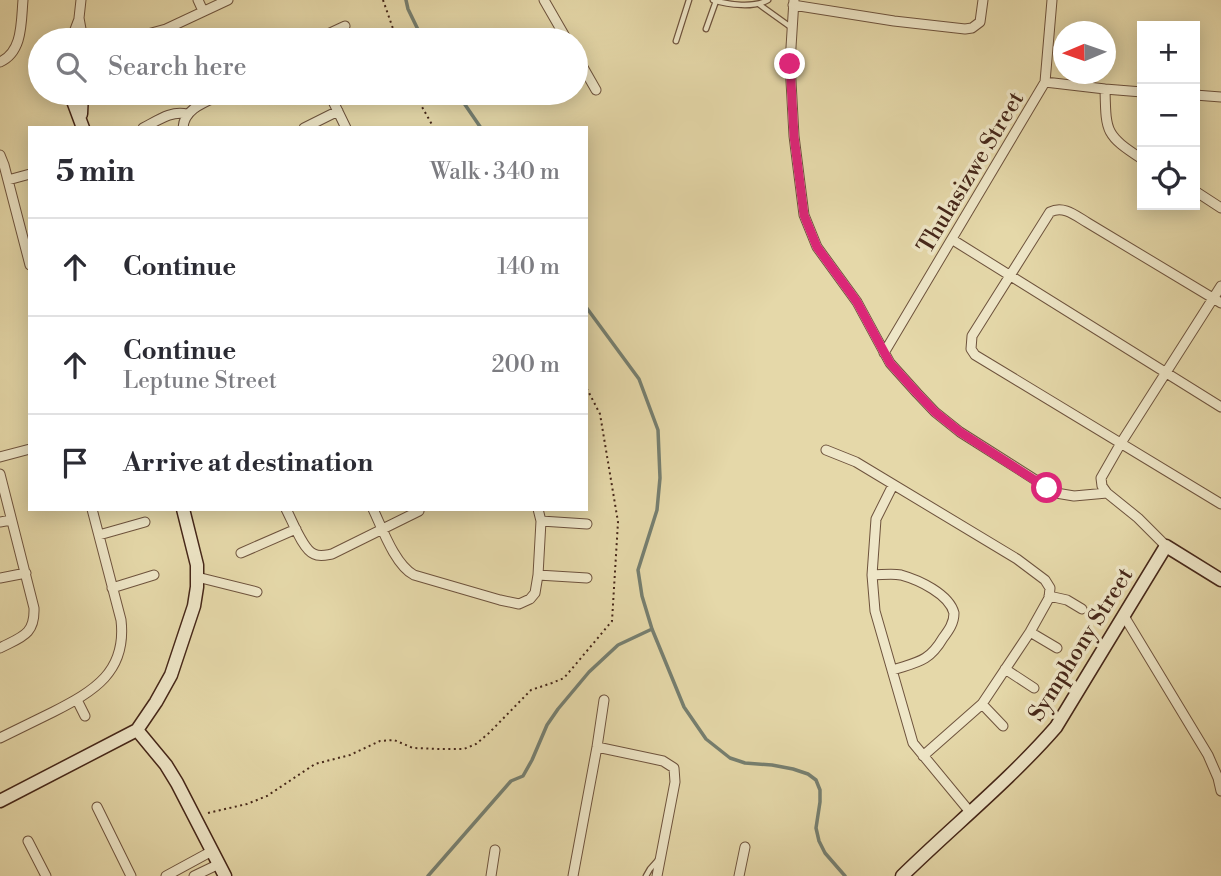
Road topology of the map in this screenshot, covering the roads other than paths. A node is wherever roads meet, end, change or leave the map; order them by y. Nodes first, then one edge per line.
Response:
1 (23, 0) edge
2 (81, 0) edge
3 (198, 0) edge
4 (228, 0) edge
5 (544, 0) edge
6 (689, 0) edge
7 (768, 0) edge
8 (983, 0) edge
9 (1052, 0) edge
10 (715, 1) edge
11 (793, 3) edge
12 (760, 5) junction
13 (203, 11) junction
14 (79, 18) junction
15 (345, 26) dead end
16 (75, 28) edge
17 (81, 28) edge
18 (168, 28) edge
19 (341, 28) edge
20 (560, 28) edge
21 (792, 28) junction
22 (706, 29) dead end
23 (676, 41) dead end
24 (0, 62) edge
25 (588, 76) edge
26 (1045, 82) junction
27 (1105, 89) junction
28 (596, 90) dead end
29 (1137, 92) edge
30 (1200, 95) edge
31 (1221, 97) edge
32 (74, 105) edge
33 (80, 105) edge
34 (204, 105) edge
35 (335, 105) edge
36 (338, 111) junction
37 (186, 115) junction
38 (81, 123) edge
39 (147, 126) edge
40 (183, 126) edge
41 (308, 126) edge
42 (345, 126) edge
43 (0, 155) edge
44 (1137, 156) edge
45 (28, 175) edge
46 (8, 180) junction
47 (1200, 194) edge
48 (1221, 208) edge
49 (26, 233) edge
50 (953, 240) junction
51 (1010, 274) junction
52 (1221, 286) edge
53 (1218, 301) edge
54 (884, 353) junction
55 (1166, 371) junction
56 (1221, 407) edge
57 (1121, 443) junction
58 (28, 450) edge
59 (826, 450) dead end
60 (0, 457) edge
61 (0, 474) edge
62 (893, 485) junction
63 (1107, 493) junction
64 (1221, 504) edge
65 (93, 511) edge
66 (184, 511) edge
67 (287, 511) edge
68 (374, 511) edge
69 (419, 511) edge
70 (538, 511) edge
71 (11, 520) junction
72 (541, 521) junction
73 (0, 522) edge
74 (145, 522) dead end
75 (587, 524) dead end
76 (296, 529) junction
77 (382, 529) junction
78 (99, 535) junction
79 (1166, 546) junction
80 (241, 553) dead end
81 (26, 573) junction
82 (154, 575) dead end
83 (538, 575) junction
84 (872, 575) junction
85 (197, 577) junction
86 (0, 578) edge
87 (587, 578) dead end
88 (1221, 580) edge
89 (112, 588) junction
90 (257, 592) dead end
91 (1049, 596) junction
92 (1082, 609) dead end
93 (1124, 616) junction
94 (1030, 632) junction
95 (0, 648) edge
96 (1057, 648) dead end
97 (1005, 669) junction
98 (893, 670) junction
99 (1034, 688) dead end
100 (77, 700) junction
101 (604, 700) dead end
102 (982, 704) junction
103 (85, 716) dead end
104 (1003, 726) dead end
105 (137, 730) junction
106 (0, 738) edge
107 (597, 747) junction
108 (923, 756) junction
109 (1221, 792) edge
110 (0, 801) edge
111 (97, 807) dead end
112 (970, 811) junction
113 (28, 841) dead end
114 (745, 847) dead end
115 (495, 850) dead end
116 (212, 851) junction
117 (660, 859) junction
118 (222, 870) edge
119 (571, 874) edge
120 (46, 876) edge
121 (131, 876) edge
122 (166, 876) edge
123 (194, 876) edge
124 (491, 876) edge
125 (646, 876) edge
126 (657, 876) edge
127 (739, 876) edge
128 (902, 876) edge

1 - 24 street
2 - 14 street
3 - 13 street
4 - 13 street
5 - 20 street
6 - 23 lane
7 - 12 lane
8 - 11 street
9 - 26 street, Thulasizwe Street
10 - 12 lane
10 - 22 lane
11 - 21 street
12 - 21 lane
13 - 18 street
14 - 16 street
14 - 17 street
15 - 19 street
21 - 54 street
25 - 28 street
26 - 27 street
26 - 50 street, Thulasizwe Street
27 - 29 street
27 - 44 street
30 - 31 street
32 - 38 street
33 - 38 street
34 - 37 street
35 - 36 street
36 - 41 street
36 - 42 street
37 - 39 street
37 - 40 street
43 - 46 street
45 - 46 street
46 - 49 street
47 - 48 street
50 - 51 street
50 - 54 street, Thulasizwe Street
51 - 53 street
51 - 55 street
51 - 57 street
52 - 53 street
53 - 55 street
54 - 63 street
55 - 56 street
55 - 57 street
57 - 63 street
57 - 64 street
58 - 60 street
59 - 62 street
61 - 71 street
62 - 84 street
62 - 91 street
63 - 79 street
65 - 78 street
66 - 85 street
67 - 76 street
68 - 77 street
69 - 77 street
70 - 72 street
71 - 73 street
71 - 81 street
72 - 75 street
72 - 83 street
74 - 78 street
76 - 77 street
76 - 80 street
77 - 83 street
78 - 89 street
79 - 88 street
79 - 93 street, Symphony Street
81 - 86 street
81 - 95 street
82 - 89 street
83 - 87 street
84 - 98 street
84 - 98 street
85 - 90 street
85 - 105 street
89 - 100 street
91 - 92 street
91 - 94 street
93 - 109 street
93 - 112 street, Symphony Street
94 - 96 street
94 - 97 street
97 - 99 street
97 - 102 street
98 - 108 street
100 - 103 street
100 - 106 street
101 - 107 street
102 - 104 street
102 - 108 street
105 - 110 street
105 - 116 street
107 - 117 street
107 - 119 street
108 - 112 street
111 - 121 street
112 - 128 street, Symphony Street
113 - 120 street
114 - 127 street
115 - 124 street
116 - 118 street
116 - 122 street
117 - 125 lane
117 - 126 street
118 - 123 street

